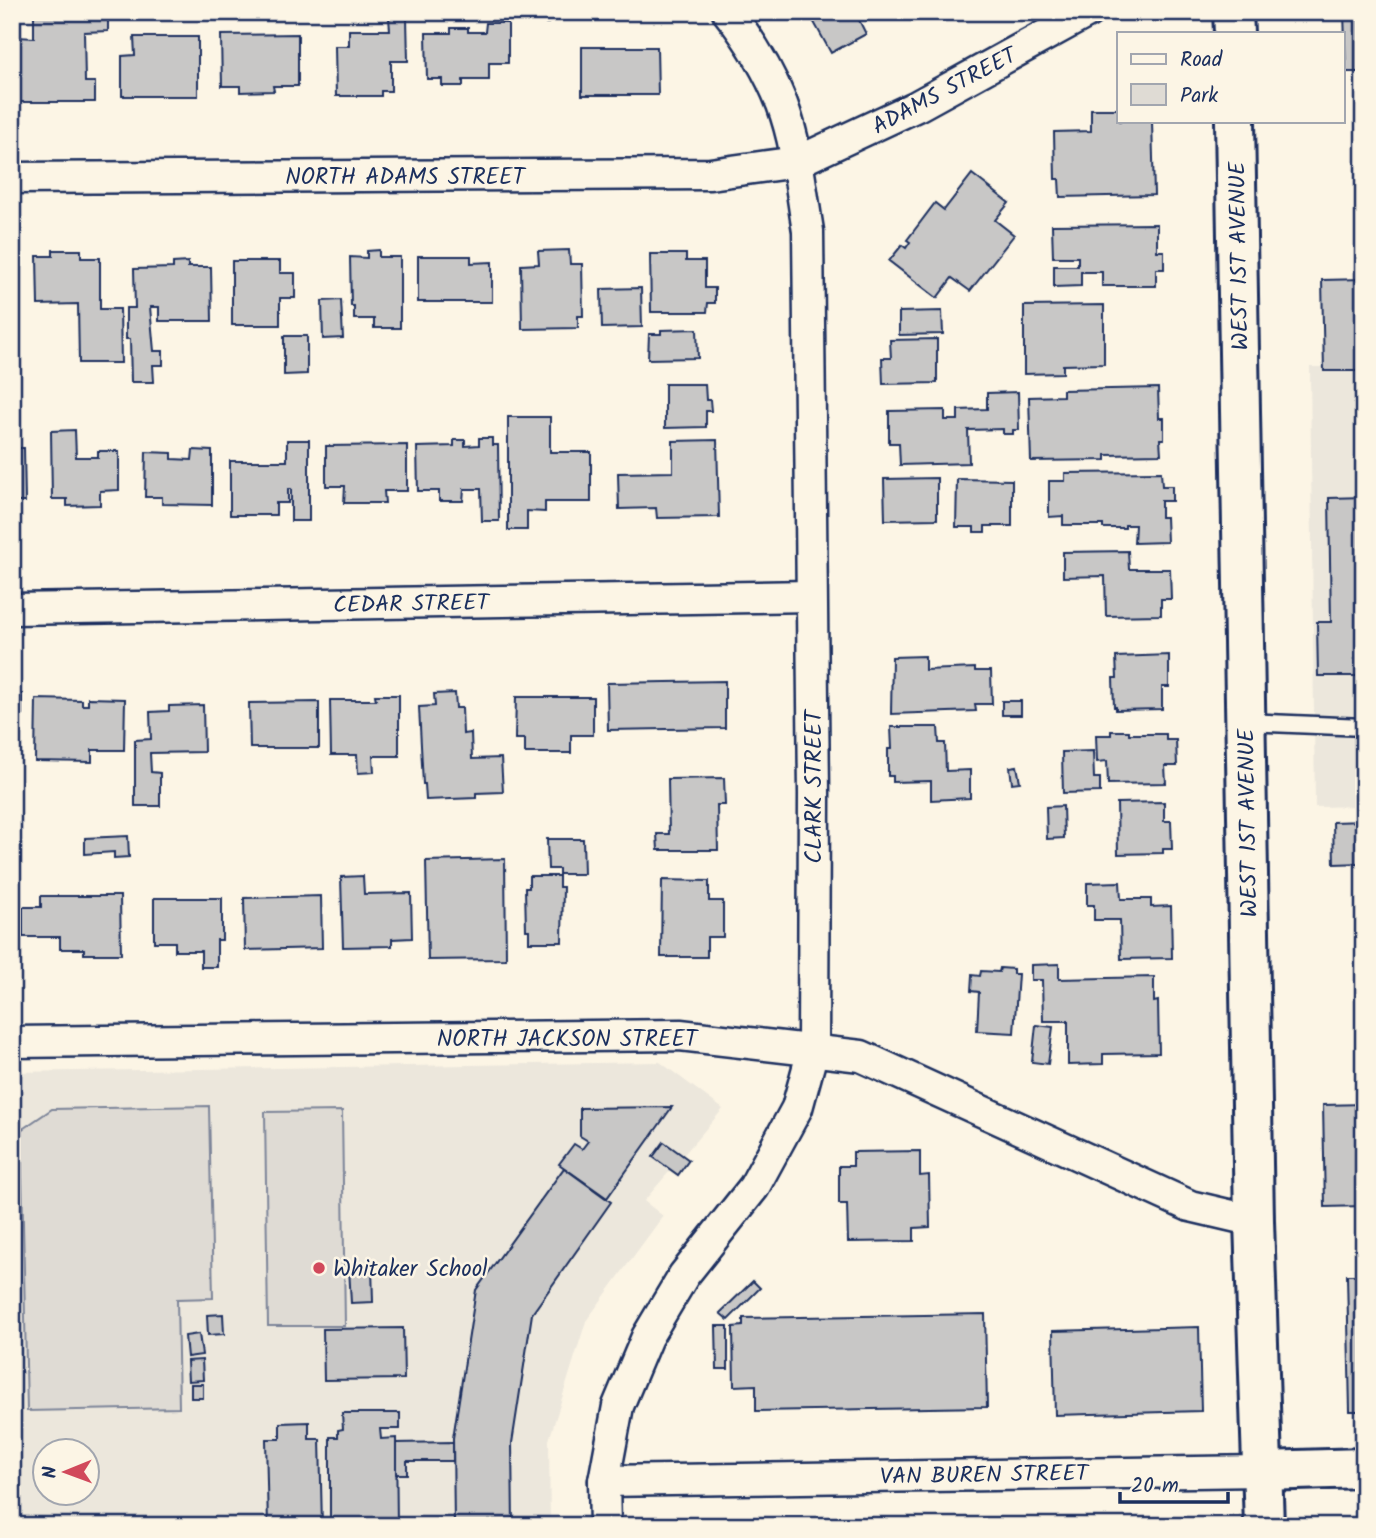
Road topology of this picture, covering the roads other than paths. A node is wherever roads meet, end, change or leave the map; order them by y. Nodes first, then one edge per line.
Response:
1 (728, 12) edge
2 (1088, 12) edge
3 (1233, 12) edge
4 (1234, 32) edge
5 (1235, 122) edge
6 (797, 162) junction
7 (12, 178) edge
8 (811, 596) junction
9 (12, 609) edge
10 (1246, 722) junction
11 (1364, 727) edge
12 (12, 1042) edge
13 (813, 1050) junction
14 (1254, 1221) junction
15 (1364, 1468) edge
16 (1262, 1471) junction
17 (604, 1480) junction
18 (605, 1526) edge
19 (1264, 1526) edge

1 - 6 street, CLARK STREET
2 - 6 street, ADAMS STREET
3 - 4 street
5 - 10 street, WEST 1ST AVENUE
6 - 7 street, NORTH ADAMS STREET
6 - 8 street, CLARK STREET
8 - 9 street, CEDAR STREET
8 - 13 street, CLARK STREET
10 - 11 lane
10 - 14 street, WEST 1ST AVENUE
12 - 13 street, NORTH JACKSON STREET
13 - 14 street, NORTH JACKSON STREET
13 - 17 street, CLARK STREET
14 - 16 street, WEST 1ST AVENUE
15 - 16 street, VAN BUREN STREET
16 - 17 street, VAN BUREN STREET
16 - 19 street, WEST 1ST AVENUE
17 - 18 street, CLARK STREET

